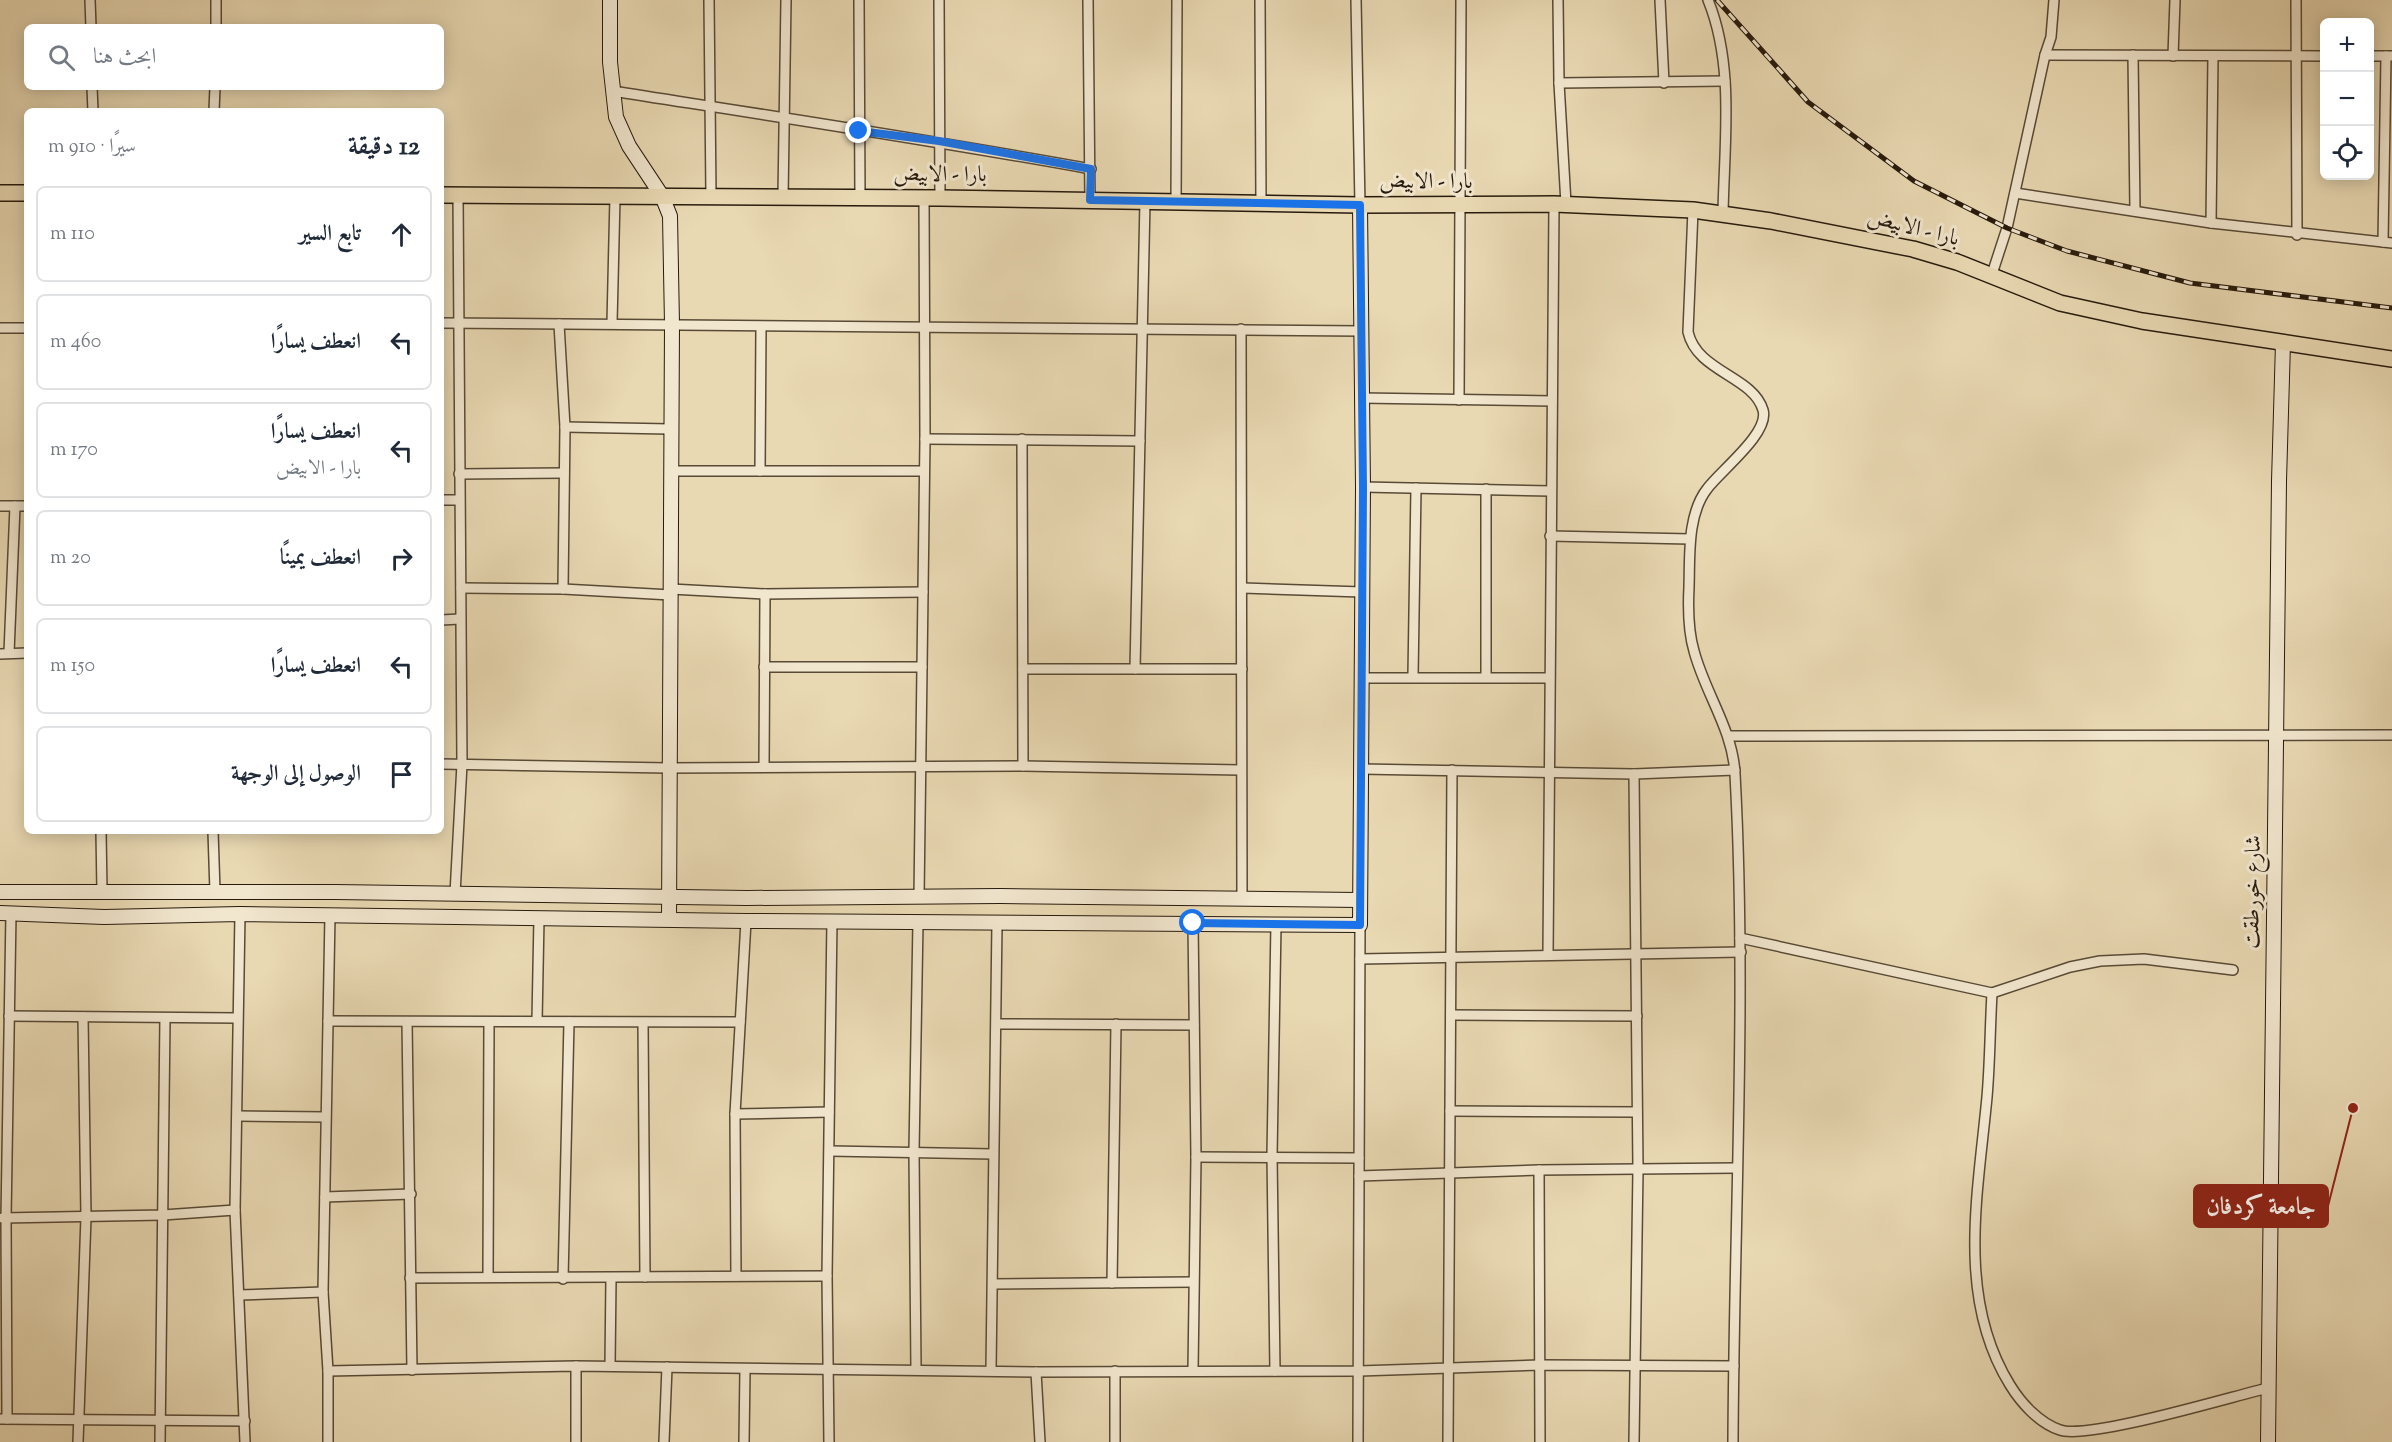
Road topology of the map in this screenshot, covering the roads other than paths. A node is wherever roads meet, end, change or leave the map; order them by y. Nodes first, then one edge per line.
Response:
1 (90, 0) edge
2 (216, 0) edge
3 (610, 0) edge
4 (709, 0) edge
5 (786, 0) edge
6 (859, 0) edge
7 (939, 0) edge
8 (1088, 0) edge
9 (1177, 0) edge
10 (1260, 0) edge
11 (1356, 0) edge
12 (1461, 0) edge
13 (1558, 0) edge
14 (1660, 0) edge
15 (1708, 0) edge
16 (2054, 0) edge
17 (2175, 0) edge
18 (2296, 0) edge
19 (91, 24) edge
20 (216, 24) edge
21 (2133, 55) junction
22 (2045, 56) junction
23 (2173, 56) junction
24 (2213, 56) junction
25 (2296, 56) junction
26 (2320, 56) edge
27 (2389, 56) edge
28 (1725, 81) junction
29 (1559, 83) junction
30 (1664, 83) junction
31 (92, 90) edge
32 (214, 90) edge
33 (612, 91) junction
34 (711, 107) junction
35 (93, 108) edge
36 (214, 108) edge
37 (786, 118) junction
38 (859, 131) junction
39 (939, 141) junction
40 (1091, 169) junction
41 (0, 193) edge
42 (24, 193) edge
43 (2015, 193) junction
44 (444, 195) edge
45 (458, 195) junction
46 (662, 196) junction
47 (711, 196) junction
48 (615, 197) junction
49 (783, 197) junction
50 (860, 198) junction
51 (932, 198) junction
52 (1090, 200) junction
53 (1145, 201) junction
54 (1176, 202) junction
55 (1261, 203) junction
56 (1560, 204) junction
57 (1360, 205) junction
58 (1460, 206) junction
59 (1694, 210) junction
60 (2135, 211) junction
61 (1723, 214) junction
62 (2211, 223) junction
63 (2297, 235) junction
64 (2387, 243) edge
65 (1991, 277) junction
66 (444, 323) edge
67 (458, 323) junction
68 (612, 323) junction
69 (559, 324) junction
70 (672, 324) junction
71 (925, 326) junction
72 (761, 327) junction
73 (0, 328) edge
74 (24, 328) edge
75 (1240, 329) junction
76 (1143, 331) junction
77 (1362, 331) junction
78 (2283, 343) junction
79 (2392, 359) edge
80 (1361, 398) junction
81 (1459, 400) junction
82 (1552, 401) junction
83 (565, 427) junction
84 (669, 429) junction
85 (924, 439) junction
86 (1022, 439) junction
87 (1140, 441) junction
88 (670, 471) junction
89 (760, 471) junction
90 (924, 471) junction
91 (564, 473) junction
92 (459, 474) junction
93 (1363, 488) junction
94 (1416, 488) junction
95 (1486, 489) junction
96 (1551, 491) junction
97 (444, 500) edge
98 (459, 500) junction
99 (0, 506) edge
100 (15, 506) junction
101 (24, 506) edge
102 (1550, 536) junction
103 (1690, 539) junction
104 (461, 588) junction
105 (1243, 588) junction
106 (563, 589) junction
107 (671, 592) junction
108 (923, 592) junction
109 (1362, 592) junction
110 (765, 594) junction
111 (460, 619) junction
112 (444, 620) edge
113 (24, 653) edge
114 (5, 654) edge
115 (764, 667) junction
116 (922, 667) junction
117 (1023, 669) junction
118 (1135, 669) junction
119 (1242, 669) junction
120 (1413, 676) junction
121 (1486, 676) junction
122 (1361, 678) junction
123 (1548, 678) junction
124 (2277, 734) junction
125 (2392, 735) edge
126 (1728, 736) junction
127 (444, 764) edge
128 (462, 764) junction
129 (921, 766) junction
130 (1023, 766) junction
131 (764, 767) junction
132 (668, 768) junction
133 (1361, 769) junction
134 (1240, 770) junction
135 (1452, 770) junction
136 (1735, 770) junction
137 (1548, 773) junction
138 (1634, 774) junction
139 (101, 834) edge
140 (213, 834) edge
141 (0, 892) edge
142 (102, 892) junction
143 (215, 892) junction
144 (455, 894) junction
145 (669, 896) junction
146 (919, 897) junction
147 (1242, 898) junction
148 (1360, 900) junction
149 (5, 913) edge
150 (240, 914) junction
151 (330, 915) junction
152 (539, 918) junction
153 (669, 919) junction
154 (832, 920) junction
155 (746, 921) junction
156 (918, 922) junction
157 (996, 923) junction
158 (1193, 923) junction
159 (1276, 924) junction
160 (1360, 925) junction
161 (1740, 938) junction
162 (1741, 952) junction
163 (1548, 955) junction
164 (1638, 955) junction
165 (1452, 956) junction
166 (1360, 959) junction
167 (2233, 970) dead end
168 (1992, 993) junction
169 (1452, 1015) junction
170 (9, 1016) junction
171 (1637, 1016) junction
172 (83, 1017) junction
173 (165, 1018) junction
174 (237, 1018) junction
175 (537, 1021) junction
176 (328, 1022) junction
177 (406, 1022) junction
178 (489, 1022) junction
179 (568, 1022) junction
180 (740, 1022) junction
181 (643, 1023) junction
182 (997, 1024) junction
183 (1116, 1024) junction
184 (1194, 1024) junction
185 (4, 1056) edge
186 (1450, 1111) junction
187 (830, 1112) junction
188 (1637, 1112) junction
189 (735, 1114) junction
190 (238, 1116) junction
191 (325, 1117) junction
192 (830, 1151) junction
193 (914, 1151) junction
194 (993, 1154) junction
195 (1272, 1156) junction
196 (1196, 1157) junction
197 (1359, 1158) junction
198 (1736, 1168) junction
199 (1638, 1169) junction
200 (1539, 1170) junction
201 (1450, 1174) junction
202 (1359, 1176) junction
203 (411, 1194) junction
204 (325, 1197) junction
205 (235, 1210) junction
206 (163, 1215) junction
207 (86, 1217) junction
208 (3, 1218) edge
209 (736, 1276) junction
210 (826, 1276) junction
211 (488, 1277) junction
212 (645, 1277) junction
213 (410, 1278) junction
214 (610, 1278) junction
215 (563, 1279) junction
216 (1193, 1282) junction
217 (993, 1284) junction
218 (1112, 1284) junction
219 (323, 1292) junction
220 (239, 1295) junction
221 (1540, 1365) junction
222 (576, 1366) junction
223 (610, 1366) junction
224 (1634, 1366) junction
225 (1734, 1366) junction
226 (667, 1367) junction
227 (829, 1367) junction
228 (745, 1369) junction
229 (916, 1369) junction
230 (991, 1369) junction
231 (412, 1370) junction
232 (1193, 1370) junction
233 (1448, 1370) junction
234 (328, 1371) junction
235 (1115, 1371) junction
236 (1275, 1371) junction
237 (1359, 1371) junction
238 (1036, 1372) junction
239 (2268, 1388) junction
240 (4, 1419) edge
241 (79, 1421) junction
242 (245, 1421) junction
243 (161, 1422) junction
244 (78, 1442) edge
245 (160, 1442) edge
246 (245, 1442) edge
247 (328, 1442) edge
248 (576, 1442) edge
249 (664, 1442) edge
250 (744, 1442) edge
251 (829, 1442) edge
252 (1040, 1442) edge
253 (1115, 1442) edge
254 (1359, 1442) edge
255 (1448, 1442) edge
256 (1540, 1442) edge
257 (1634, 1442) edge
258 (1733, 1442) edge
259 (2268, 1442) edge

1 - 19 street
2 - 20 street
3 - 33 main road
4 - 34 street
5 - 37 street
6 - 38 street
7 - 39 street
8 - 40 street
9 - 54 street
10 - 55 street
11 - 57 street
12 - 58 street
13 - 29 street
14 - 30 street
15 - 28 street
16 - 22 street
17 - 23 street
18 - 25 street
21 - 22 street
21 - 23 street
21 - 60 street
22 - 43 street
23 - 24 street
24 - 25 street
24 - 62 street
25 - 26 street
25 - 63 street
27 - 64 street
28 - 30 street
28 - 61 street
29 - 30 street
29 - 56 street
31 - 35 street
32 - 36 street
33 - 34 street
33 - 46 main road
34 - 37 street
34 - 47 street
37 - 38 street
37 - 49 street
38 - 39 street
38 - 50 street
39 - 40 street
39 - 51 street
40 - 52 street
41 - 42 main road
43 - 60 street
43 - 65 street
44 - 45 main road, بارا - الابيض
45 - 48 main road, بارا - الابيض
45 - 67 street
46 - 47 main road, بارا - الابيض
46 - 48 main road, بارا - الابيض
46 - 70 main road
47 - 49 main road, بارا - الابيض
48 - 68 street
49 - 50 main road, بارا - الابيض
50 - 51 main road, بارا - الابيض
51 - 52 main road, بارا - الابيض
51 - 71 street
52 - 53 main road, بارا - الابيض
53 - 54 main road, بارا - الابيض
53 - 76 street
54 - 55 main road, بارا - الابيض
55 - 57 main road, بارا - الابيض
56 - 58 main road, بارا - الابيض
56 - 59 main road, بارا - الابيض
56 - 82 street
57 - 58 main road, بارا - الابيض
57 - 77 main road
58 - 81 street
59 - 61 main road, بارا - الابيض
59 - 103 street
60 - 62 street
61 - 65 main road, بارا - الابيض
62 - 63 street
63 - 64 street
65 - 78 main road, بارا - الابيض
66 - 67 street
67 - 69 street
67 - 92 street
68 - 69 street
68 - 70 street
69 - 83 street
70 - 72 street
70 - 84 main road
71 - 72 street
71 - 76 street
71 - 85 street
72 - 89 street
73 - 74 street
75 - 76 street
75 - 77 street
75 - 105 street
76 - 87 street
77 - 80 main road
78 - 79 main road, بارا - الابيض
78 - 124 main road, شارع خورطقت
80 - 81 street
80 - 93 main road
81 - 82 street
82 - 96 street
83 - 84 street
83 - 91 street
84 - 88 main road
85 - 86 street
85 - 90 street
86 - 87 street
86 - 117 street
87 - 118 street
88 - 89 street
88 - 107 main road
89 - 90 street
90 - 108 street
91 - 92 street
91 - 106 street
92 - 98 street
93 - 94 street
93 - 109 main road
94 - 95 street
94 - 120 street
95 - 96 street
95 - 121 street
96 - 102 street
97 - 98 street
98 - 104 street
99 - 100 street
100 - 101 street
100 - 114 street
102 - 103 street
102 - 123 street
103 - 126 street
104 - 106 street
104 - 111 street
105 - 109 street
105 - 119 street
106 - 107 street
107 - 110 street
107 - 132 main road
108 - 110 street
108 - 116 street
109 - 122 main road
110 - 115 street
111 - 112 street
111 - 128 street
113 - 114 street
115 - 116 street
115 - 131 street
116 - 129 street
117 - 118 street
117 - 130 street
118 - 119 street
119 - 134 street
120 - 121 street
120 - 122 street
121 - 123 street
122 - 133 main road
123 - 137 street
124 - 125 street
124 - 126 street
124 - 239 main road, شارع خورطقت
126 - 136 street
127 - 128 street
128 - 132 street
128 - 144 street
129 - 130 street
129 - 131 street
129 - 146 street
130 - 134 street
131 - 132 street
132 - 145 main road
133 - 135 street
133 - 148 main road
134 - 147 street
135 - 137 street
135 - 165 street
136 - 138 street
136 - 161 street
137 - 138 street
137 - 163 street
138 - 164 street
139 - 142 street
140 - 143 street
141 - 142 main road
142 - 143 main road
143 - 144 main road
144 - 145 main road
145 - 146 main road
145 - 153 main road
146 - 147 main road
147 - 148 main road
148 - 160 main road
149 - 150 main road
149 - 170 street
150 - 151 main road
150 - 174 street
151 - 152 main road
151 - 176 street
152 - 153 main road
152 - 175 street
153 - 155 main road
154 - 155 main road
154 - 156 main road
154 - 187 street
155 - 180 street
156 - 157 main road
156 - 193 street
157 - 158 main road
157 - 182 street
158 - 159 main road
158 - 184 street
159 - 160 main road
159 - 195 street
160 - 166 street
161 - 162 street
161 - 168 street
162 - 164 street
162 - 198 street
163 - 164 street
163 - 165 street
164 - 171 street
165 - 166 street
165 - 169 street
166 - 197 street
167 - 168 street
168 - 239 street
169 - 171 street
169 - 186 street
170 - 172 street
170 - 185 street
171 - 188 street
172 - 173 street
172 - 207 street
173 - 174 street
173 - 206 street
174 - 190 street
175 - 178 street
175 - 179 street
176 - 177 street
176 - 191 street
177 - 178 street
177 - 203 street
178 - 211 street
179 - 181 street
179 - 215 street
180 - 181 street
180 - 189 street
181 - 212 street
182 - 183 street
182 - 194 street
183 - 184 street
183 - 218 street
184 - 196 street
185 - 208 street
186 - 188 street
186 - 201 street
187 - 189 street
187 - 192 street
188 - 199 street
189 - 209 street
190 - 191 street
190 - 205 street
191 - 204 street
192 - 193 street
192 - 210 street
193 - 194 street
193 - 229 street
194 - 217 street
195 - 196 street
195 - 197 street
195 - 236 street
196 - 216 street
197 - 202 street
198 - 199 street
198 - 225 street
199 - 200 street
199 - 224 street
200 - 201 street
200 - 221 street
201 - 202 street
201 - 233 street
202 - 237 street
203 - 204 street
203 - 213 street
204 - 219 street
205 - 206 street
205 - 220 street
206 - 207 street
206 - 243 street
207 - 208 street
207 - 241 street
208 - 240 street
209 - 210 street
209 - 212 street
210 - 227 street
211 - 213 street
211 - 215 street
212 - 214 street
213 - 231 street
214 - 215 street
214 - 223 street
216 - 218 street
216 - 232 street
217 - 218 street
217 - 230 street
219 - 220 street
219 - 234 street
220 - 242 street
221 - 224 street
221 - 233 street
221 - 256 street
222 - 223 street
222 - 231 street
222 - 248 street
223 - 226 street
224 - 225 street
224 - 257 street
225 - 258 street
226 - 228 street
226 - 249 street
227 - 228 street
227 - 229 street
227 - 251 street
228 - 250 street
229 - 230 street
230 - 238 street
231 - 234 street
232 - 235 street
232 - 236 street
233 - 237 street
233 - 255 street
234 - 247 street
235 - 238 street
235 - 253 street
236 - 237 street
237 - 254 street
238 - 252 street
239 - 259 main road, شارع خورطقت
240 - 241 street
241 - 243 street
241 - 244 street
242 - 243 street
242 - 246 street
243 - 245 street

